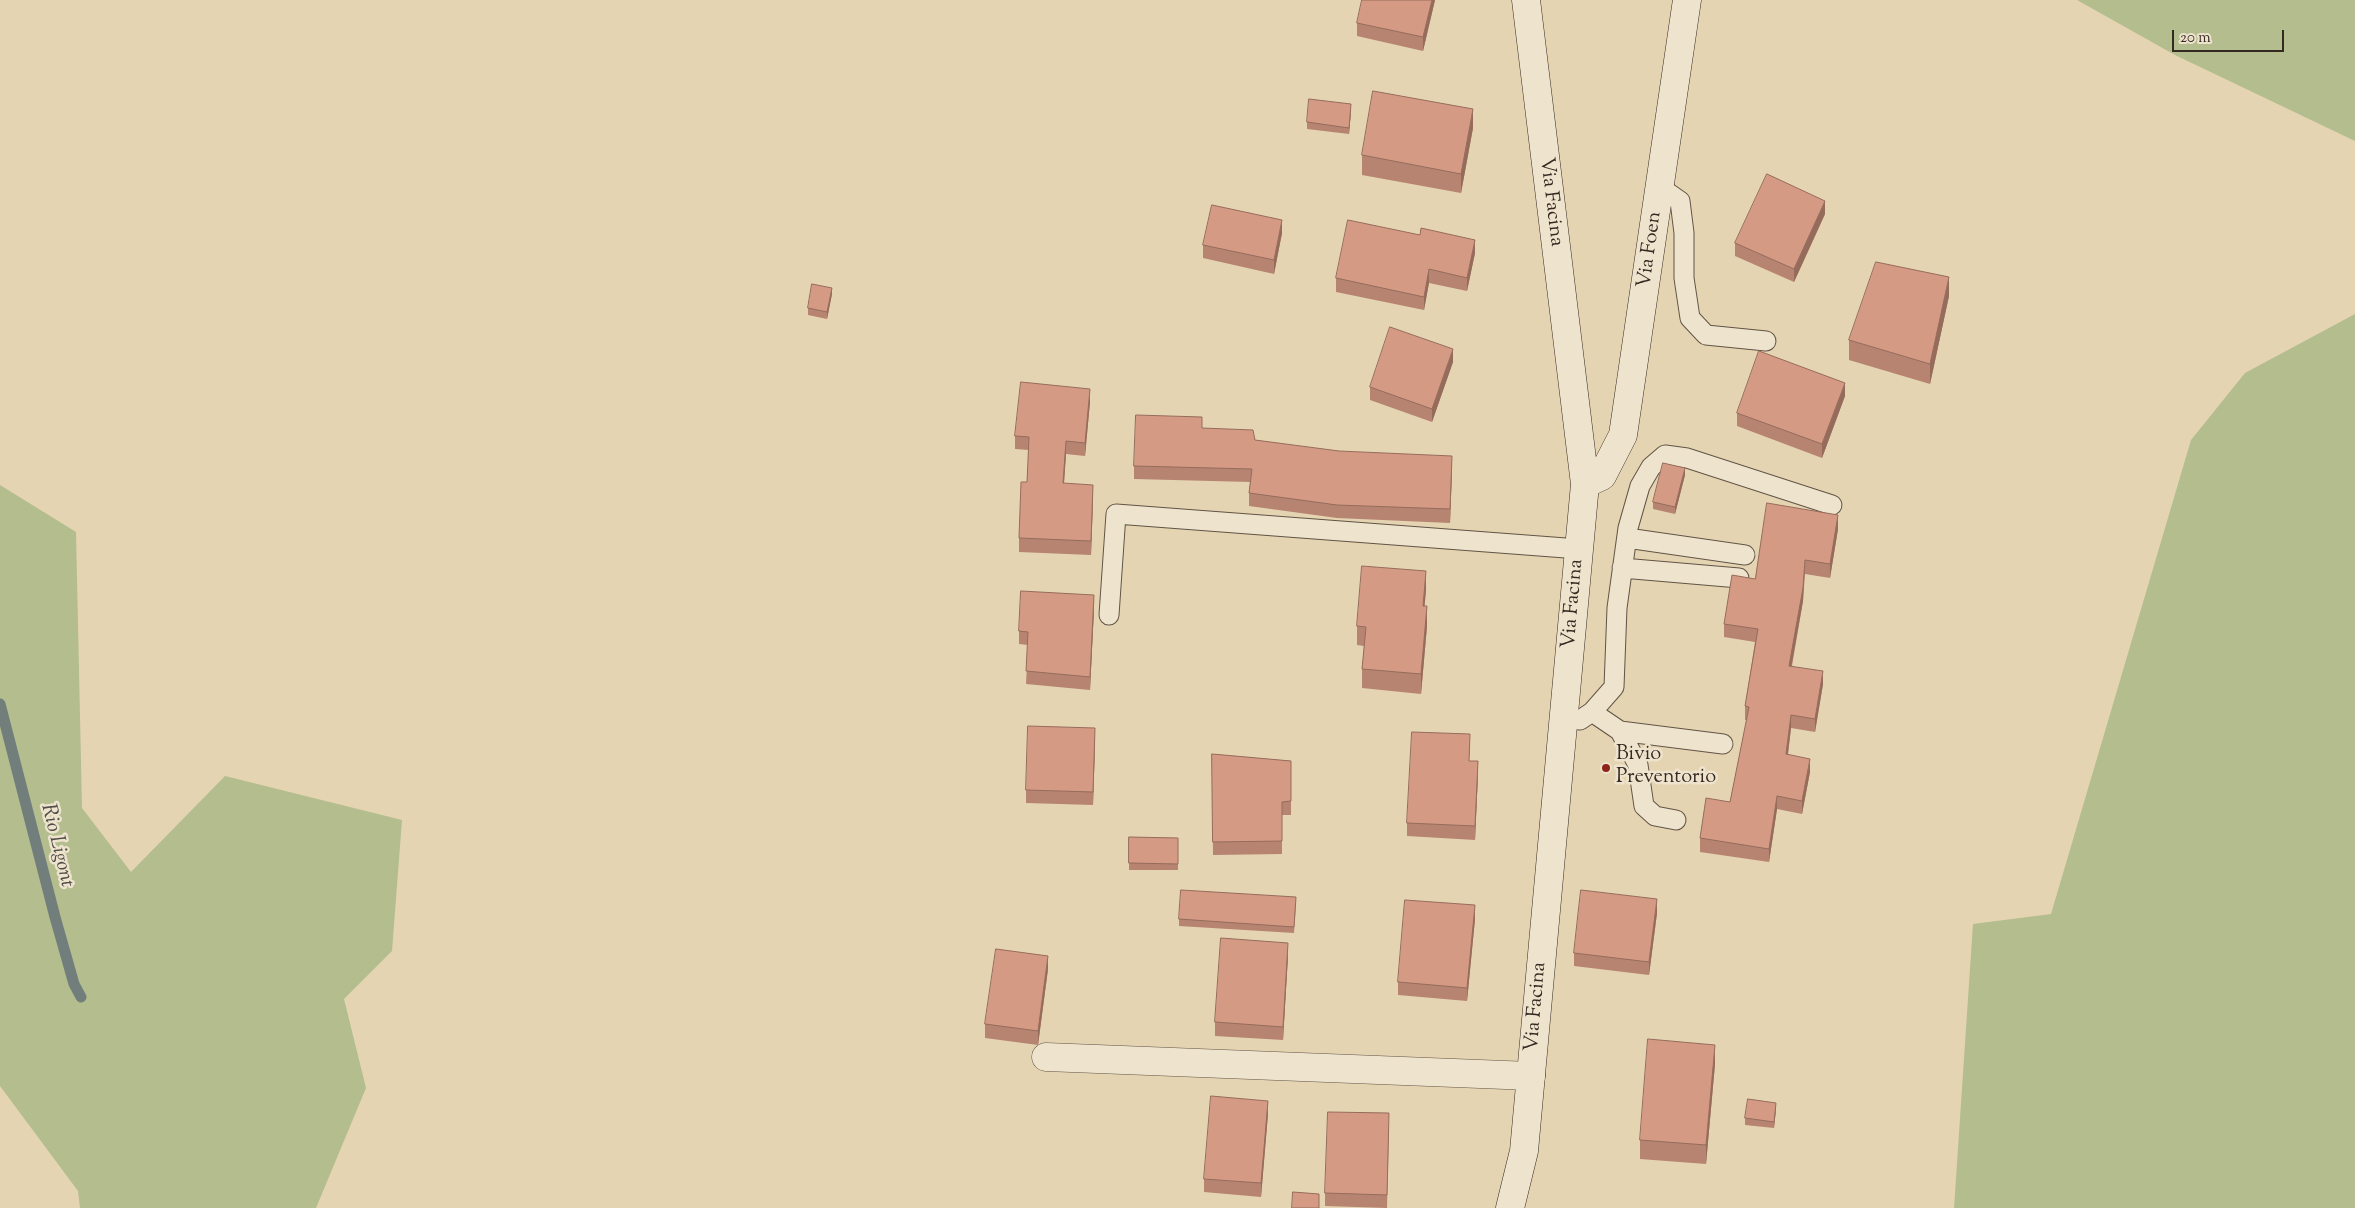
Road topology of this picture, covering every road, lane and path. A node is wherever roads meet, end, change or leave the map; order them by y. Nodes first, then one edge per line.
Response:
1 (1526, 0) edge
2 (1687, 0) edge
3 (1660, 187) junction
4 (1766, 341) dead end
5 (1585, 484) junction
6 (1832, 505) dead end
7 (1627, 538) junction
8 (1579, 549) junction
9 (1746, 555) dead end
10 (1622, 568) junction
11 (1739, 578) edge
12 (1109, 615) dead end
13 (1592, 712) junction
14 (1564, 719) junction
15 (1620, 731) junction
16 (1723, 744) dead end
17 (1676, 820) dead end
18 (1046, 1057) dead end
19 (1531, 1076) junction
20 (1510, 1208) edge

1 - 5 main road, Via Facina
2 - 3 main road, Via Foen
3 - 4 lane
3 - 5 main road, Via Foen
5 - 8 main road, Via Facina
6 - 7 lane
7 - 9 lane
7 - 10 lane
8 - 12 lane
8 - 14 main road, Via Facina
10 - 11 lane
10 - 13 lane
13 - 14 lane
13 - 15 lane
14 - 19 main road, Via Facina
15 - 16 lane
15 - 17 lane
18 - 19 main road
19 - 20 main road, Via Facina

